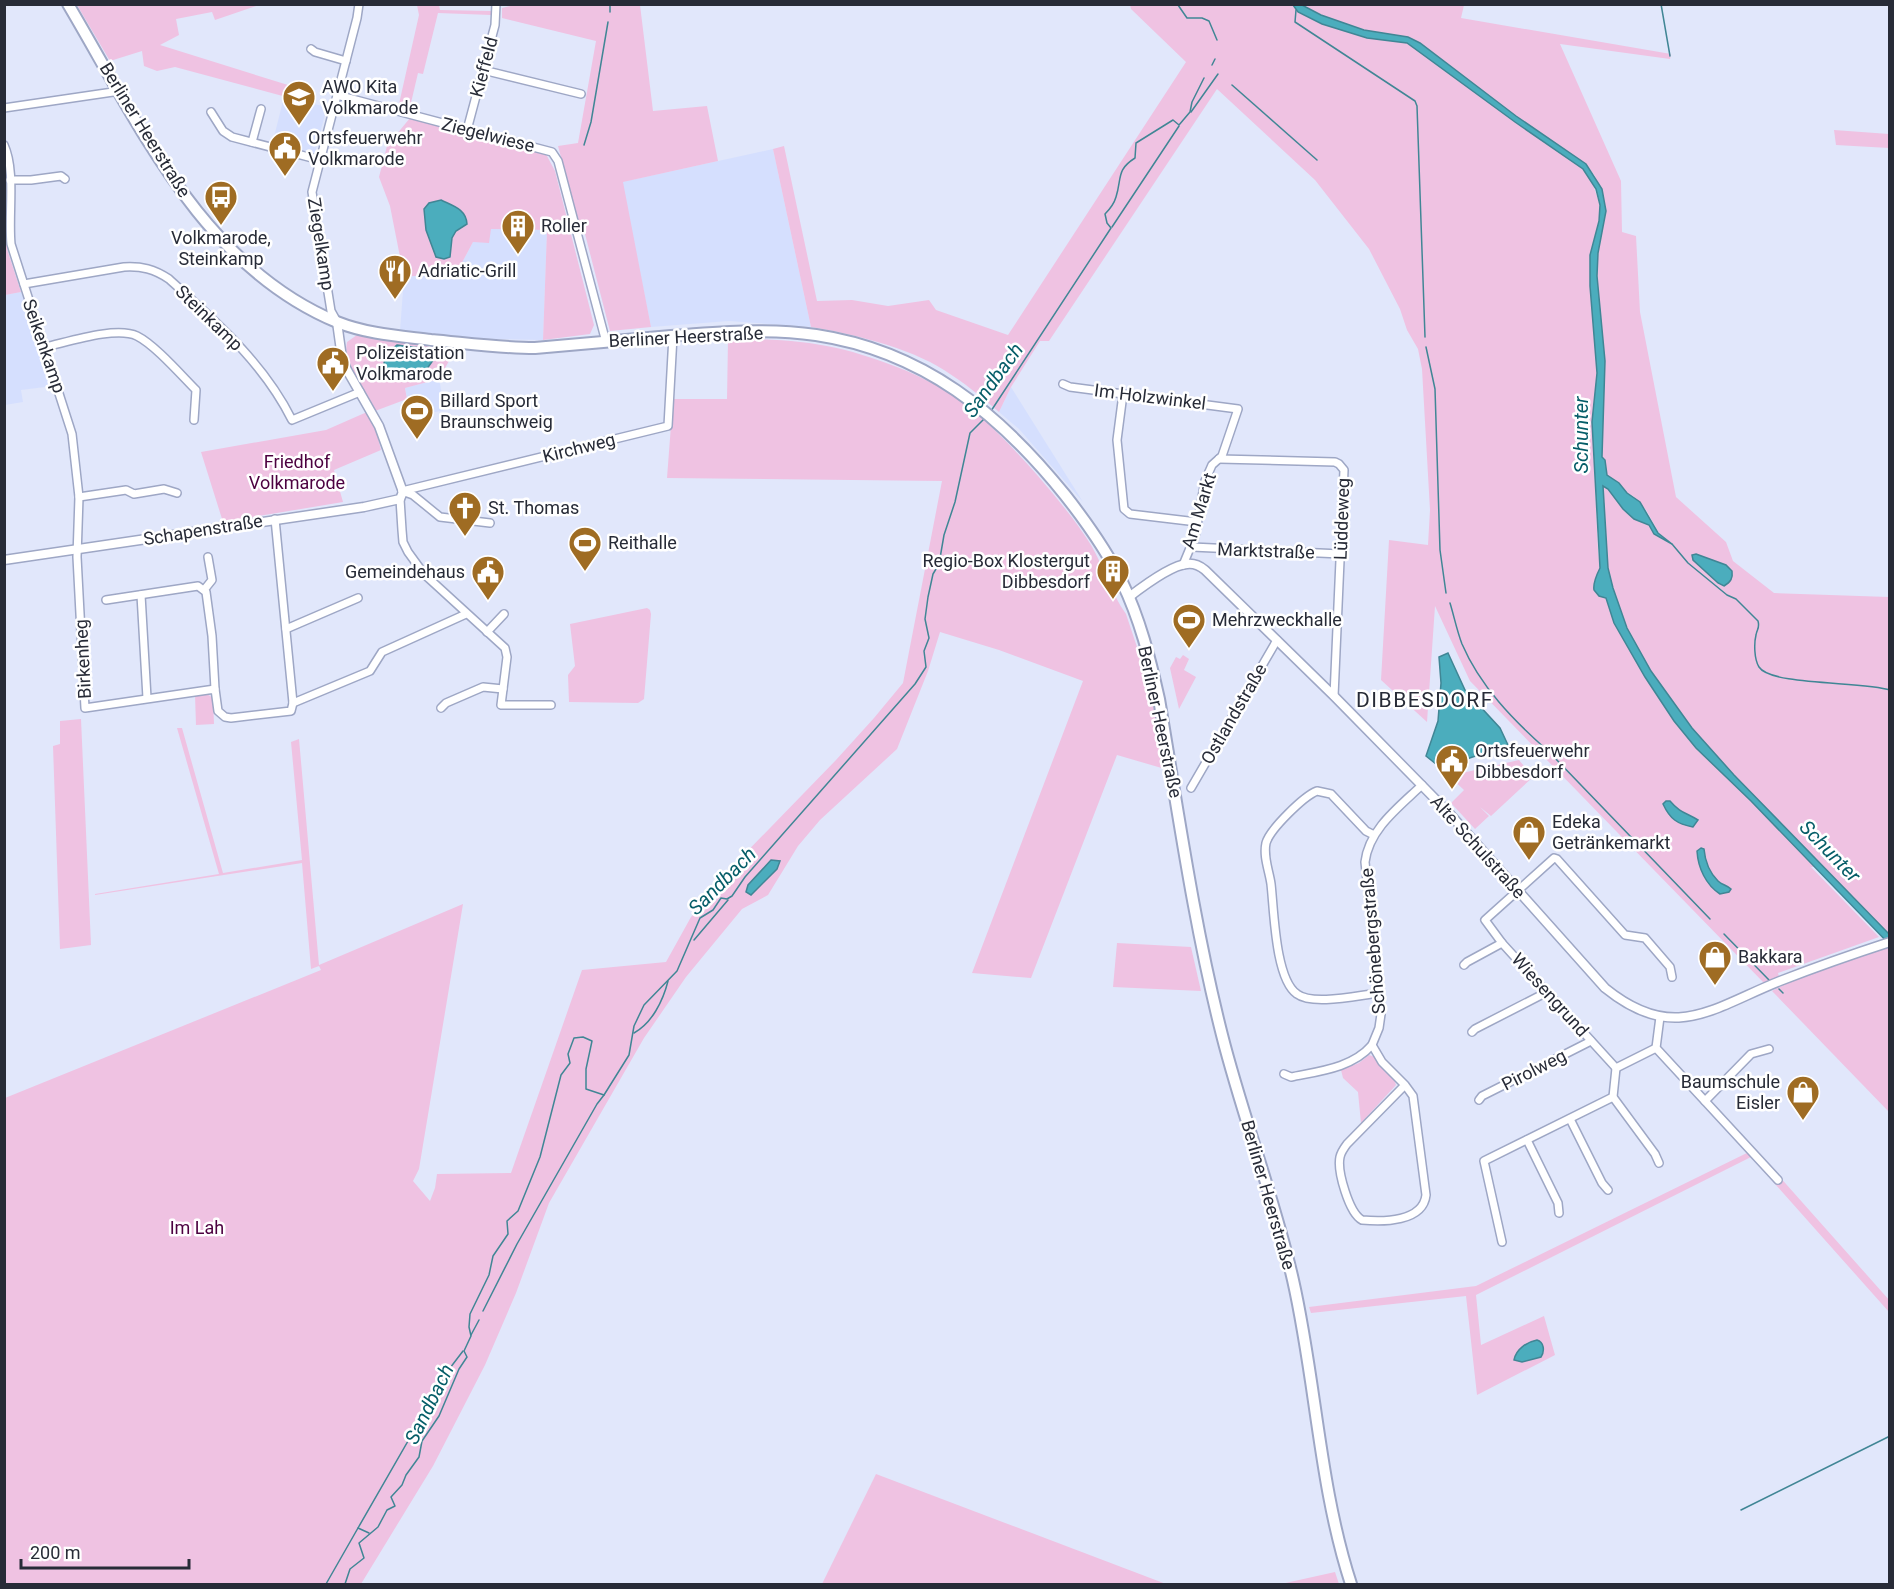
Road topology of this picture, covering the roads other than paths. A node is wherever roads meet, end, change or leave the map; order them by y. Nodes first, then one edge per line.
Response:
1 (68, 4) edge
2 (359, 4) edge
3 (496, 4) edge
4 (311, 49) dead end
5 (346, 61) junction
6 (483, 70) junction
7 (118, 89) junction
8 (581, 94) dead end
9 (337, 95) junction
10 (4, 108) edge
11 (261, 109) dead end
12 (211, 112) dead end
13 (467, 130) junction
14 (252, 142) junction
15 (4, 145) edge
16 (320, 160) junction
17 (65, 179) dead end
18 (10, 180) junction
19 (24, 284) junction
20 (337, 322) junction
21 (674, 336) junction
22 (606, 342) junction
23 (45, 347) junction
24 (1063, 384) dead end
25 (360, 392) junction
26 (1124, 394) junction
27 (1238, 409) joint
28 (194, 420) dead end
29 (1220, 459) junction
30 (177, 493) dead end
31 (401, 495) junction
32 (79, 496) junction
33 (274, 519) junction
34 (1197, 522) junction
35 (490, 524) dead end
36 (1192, 547) junction
37 (79, 548) junction
38 (1341, 554) junction
39 (208, 557) dead end
40 (4, 560) edge
41 (1183, 565) junction
42 (204, 590) junction
43 (141, 595) junction
44 (1129, 597) junction
45 (358, 598) dead end
46 (106, 600) dead end
47 (466, 614) junction
48 (504, 614) dead end
49 (286, 629) junction
50 (487, 632) junction
51 (1277, 640) junction
52 (215, 689) junction
53 (503, 689) junction
54 (1334, 696) junction
55 (147, 698) junction
56 (551, 705) dead end
57 (293, 706) junction
58 (441, 708) dead end
59 (1422, 785) junction
60 (1191, 788) dead end
61 (1374, 835) junction
62 (1517, 890) junction
63 (1890, 942) edge
64 (1502, 943) junction
65 (1464, 965) dead end
66 (1672, 976) dead end
67 (1547, 992) junction
68 (1379, 993) junction
69 (1660, 1017) junction
70 (1472, 1032) dead end
71 (1591, 1041) junction
72 (1372, 1045) junction
73 (1656, 1048) junction
74 (1768, 1049) dead end
75 (1616, 1068) junction
76 (1284, 1074) dead end
77 (1405, 1084) junction
78 (1612, 1097) junction
79 (1479, 1100) dead end
80 (1705, 1101) junction
81 (1570, 1119) junction
82 (1527, 1140) junction
83 (1659, 1163) dead end
84 (1778, 1180) dead end
85 (1608, 1190) dead end
86 (1559, 1213) dead end
87 (1503, 1242) dead end
88 (1351, 1584) edge

1 - 7 main road, Berliner Heerstraße
2 - 5 street, Ziegelkamp
3 - 6 street, Kieffeld
4 - 5 street
5 - 9 street, Ziegelkamp
6 - 8 street
6 - 13 street, Kieffeld
7 - 10 street
7 - 20 main road, Berliner Heerstraße
9 - 13 street, Ziegelwiese
9 - 16 street, Ziegelkamp
11 - 14 street
12 - 14 street
13 - 22 street, Ziegelwiese
14 - 16 street
15 - 18 street, Seikenkamp
16 - 20 street, Ziegelkamp
17 - 18 street
18 - 19 street, Seikenkamp
19 - 23 street, Seikenkamp
19 - 25 street, Steinkamp
20 - 22 main road, Berliner Heerstraße
20 - 25 street
21 - 22 main road, Berliner Heerstraße
21 - 31 street, Kirchweg
21 - 44 main road, Berliner Heerstraße
23 - 28 street
23 - 32 street, Seikenkamp
24 - 26 street, Im Holzwinkel
25 - 31 street
26 - 27 street, Im Holzwinkel
26 - 34 street
27 - 29 street, Am Markt
29 - 34 street, Am Markt
29 - 38 street, Lüddeweg
30 - 32 street
31 - 33 street, Schapenstraße
31 - 35 street
31 - 47 street
32 - 37 street, Seikenkamp
33 - 37 street, Schapenstraße
33 - 49 street
34 - 36 street, Am Markt
36 - 38 street, Marktstraße
36 - 41 street, Am Markt
37 - 40 street, Schapenstraße
37 - 55 street, Birkenheg
38 - 54 street, Lüddeweg
39 - 42 street
41 - 44 street
41 - 51 street, Alte Schulstraße
42 - 43 street, Birkenheg
42 - 52 street
43 - 46 street, Birkenheg
43 - 55 street
44 - 88 main road, Berliner Heerstraße
45 - 49 street
47 - 50 street
47 - 57 street
48 - 50 street
49 - 57 street
50 - 53 street
51 - 54 street, Alte Schulstraße
51 - 60 street, Ostlandstraße
52 - 55 street, Birkenheg
52 - 57 street
53 - 56 street
53 - 58 street
54 - 59 street, Alte Schulstraße
59 - 61 street, Schönebergstraße
59 - 62 street, Alte Schulstraße
61 - 68 street, Schönebergstraße
61 - 68 street
62 - 64 street, Wiesengrund
62 - 66 street
62 - 69 street, Alte Schulstraße
63 - 69 street, Alte Schulstraße
64 - 65 street
64 - 67 street, Wiesengrund
67 - 70 street
67 - 71 street, Wiesengrund
68 - 72 street, Schönebergstraße
69 - 73 street
71 - 75 street, Wiesengrund
71 - 79 street, Pirolweg
72 - 76 street
72 - 77 street
73 - 75 street
73 - 80 street
74 - 80 street
75 - 78 street
77 - 77 street
78 - 81 street
78 - 83 street
80 - 84 street
81 - 82 street
81 - 85 street
82 - 86 street
82 - 87 street

